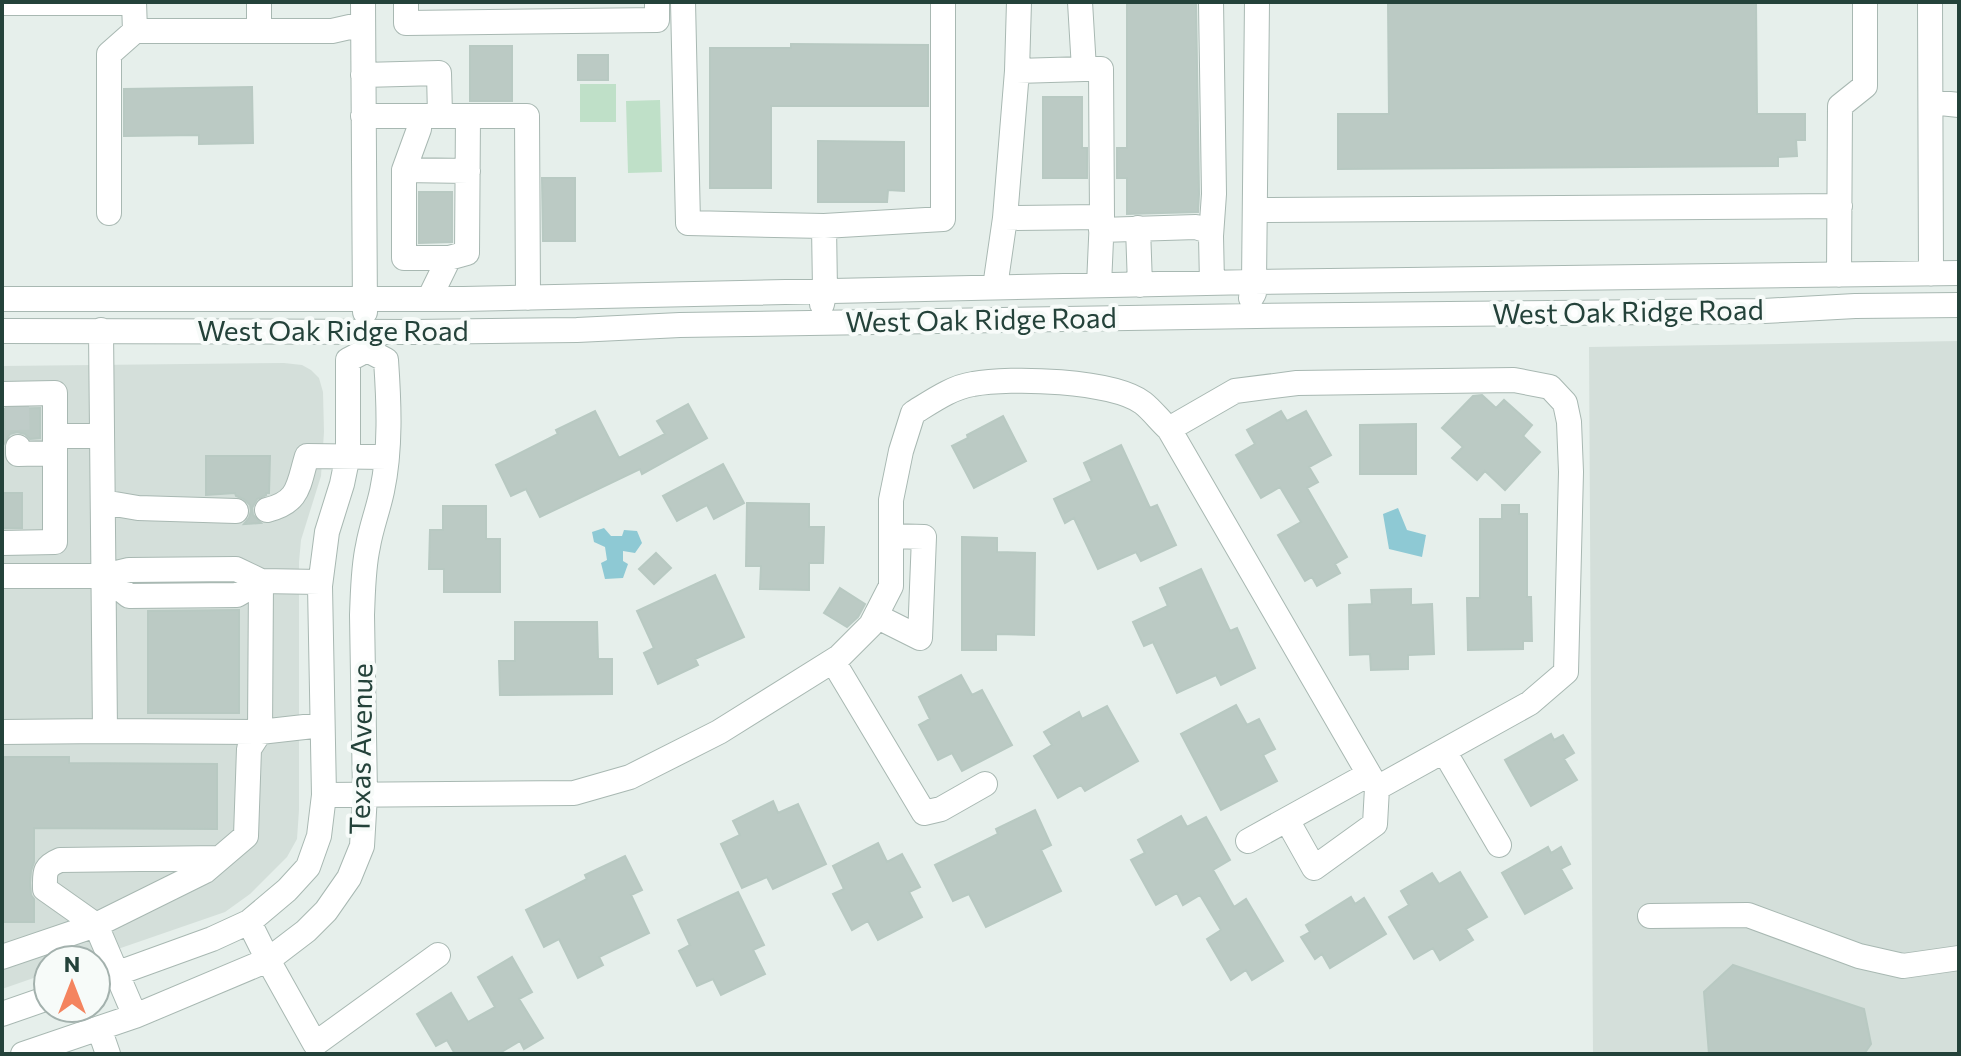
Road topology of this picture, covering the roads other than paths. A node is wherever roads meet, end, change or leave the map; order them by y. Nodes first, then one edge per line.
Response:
1 (134, 2) edge
2 (259, 2) edge
3 (406, 2) edge
4 (657, 2) edge
5 (683, 2) edge
6 (943, 2) edge
7 (1019, 2) edge
8 (1080, 2) edge
9 (1211, 2) edge
10 (1257, 2) edge
11 (1865, 2) edge
12 (1930, 2) edge
13 (2, 3) edge
14 (363, 13) edge
15 (135, 31) junction
16 (259, 31) junction
17 (1084, 69) junction
18 (1017, 71) junction
19 (363, 75) junction
20 (1931, 102) junction
21 (1959, 105) edge
22 (363, 116) junction
23 (429, 116) junction
24 (468, 116) junction
25 (404, 170) junction
26 (468, 171) junction
27 (1840, 206) junction
28 (1255, 210) junction
29 (109, 213) dead end
30 (1005, 218) junction
31 (1102, 223) junction
32 (824, 226) junction
33 (1138, 228) junction
34 (1211, 236) junction
35 (449, 258) junction
36 (1959, 273) edge
37 (1931, 274) junction
38 (1839, 275) junction
39 (1607, 278) junction
40 (1254, 282) junction
41 (1212, 283) junction
42 (1099, 285) junction
43 (1140, 285) junction
44 (995, 287) junction
45 (825, 290) junction
46 (365, 298) junction
47 (528, 298) junction
48 (2, 299) edge
49 (429, 299) junction
50 (463, 299) junction
51 (1959, 305) edge
52 (1607, 312) junction
53 (1157, 317) junction
54 (680, 325) junction
55 (101, 330) junction
56 (2, 331) edge
57 (366, 340) junction
58 (12, 398) edge
59 (1169, 429) junction
60 (101, 436) junction
61 (55, 444) junction
62 (13, 451) edge
63 (348, 455) junction
64 (387, 457) junction
65 (103, 502) junction
66 (267, 510) dead end
67 (236, 511) dead end
68 (891, 536) junction
69 (2, 543) edge
70 (2, 576) edge
71 (104, 576) junction
72 (261, 581) junction
73 (320, 582) junction
74 (320, 614) junction
75 (362, 615) junction
76 (876, 616) junction
77 (833, 661) junction
78 (322, 725) junction
79 (105, 731) junction
80 (2, 732) edge
81 (260, 732) junction
82 (1444, 751) junction
83 (1373, 781) junction
84 (985, 784) dead end
85 (324, 795) junction
86 (365, 795) junction
87 (1287, 820) junction
88 (1248, 841) dead end
89 (1499, 845) dead end
90 (220, 858) junction
91 (1650, 916) dead end
92 (249, 922) junction
93 (96, 925) junction
94 (100, 944) edge
95 (438, 955) dead end
96 (2, 957) edge
97 (1959, 958) edge
98 (268, 960) junction
99 (112, 976) edge
100 (112, 986) edge
101 (32, 1004) edge
102 (2, 1014) edge
103 (135, 1016) junction
104 (99, 1028) junction
105 (310, 1049) edge
106 (23, 1054) edge
107 (108, 1054) edge

1 - 13 street
1 - 15 street
2 - 16 street
3 - 4 street
5 - 32 street
6 - 32 street
7 - 18 street
8 - 17 street
9 - 34 street
10 - 28 street
11 - 27 street
12 - 20 street
14 - 16 street
14 - 19 street
15 - 16 street
15 - 29 street
17 - 18 street
17 - 31 street
18 - 30 street
19 - 22 street
19 - 23 street
20 - 21 street
20 - 37 street
22 - 23 street
22 - 46 street
23 - 24 street
23 - 25 street
24 - 26 street
24 - 47 street
25 - 26 street
25 - 35 street
26 - 35 street
27 - 28 street
27 - 38 street
28 - 40 street
30 - 31 street
30 - 44 street
31 - 33 street
31 - 42 street
32 - 45 street
33 - 34 street
33 - 43 street
34 - 41 street
35 - 49 street
35 - 50 street
36 - 37 street, West Oak Ridge Road
37 - 38 street, West Oak Ridge Road
38 - 39 street, West Oak Ridge Road
39 - 40 street, West Oak Ridge Road
39 - 52 street
40 - 41 street, West Oak Ridge Road
40 - 53 street
41 - 43 street, West Oak Ridge Road
42 - 43 street, West Oak Ridge Road
42 - 44 street, West Oak Ridge Road
44 - 45 street, West Oak Ridge Road
45 - 47 street, West Oak Ridge Road
45 - 54 street
46 - 48 street, West Oak Ridge Road
46 - 49 street, West Oak Ridge Road
46 - 57 street
47 - 50 street, West Oak Ridge Road
49 - 50 street, West Oak Ridge Road
51 - 52 street, West Oak Ridge Road
52 - 53 street, West Oak Ridge Road
53 - 54 street, West Oak Ridge Road
54 - 57 street, West Oak Ridge Road
55 - 56 street, West Oak Ridge Road
55 - 57 street, West Oak Ridge Road
55 - 60 street
57 - 63 street, Texas Avenue
57 - 64 street, Texas Avenue
58 - 61 street
59 - 68 street
59 - 82 street
59 - 83 street
60 - 61 street
60 - 65 street
61 - 62 street
61 - 69 street
63 - 64 street
63 - 66 street
63 - 73 street, Texas Avenue
64 - 75 street, Texas Avenue
65 - 67 street
65 - 71 street
68 - 76 street
68 - 76 street
70 - 71 street
71 - 72 street
71 - 79 street
72 - 73 street
72 - 81 street
73 - 74 street, Texas Avenue
74 - 75 street
74 - 78 street, Texas Avenue
75 - 86 street, Texas Avenue
76 - 77 street
77 - 84 street
77 - 86 street
78 - 81 street
78 - 85 street, Texas Avenue
79 - 80 street
79 - 81 street
81 - 90 street
82 - 83 street
82 - 89 street
83 - 87 street
83 - 87 street
85 - 86 street
85 - 92 street, Texas Avenue
86 - 98 street, Texas Avenue
87 - 88 street
90 - 93 street
90 - 93 street
91 - 97 street
92 - 98 street
92 - 99 street, Texas Avenue
93 - 94 street
93 - 96 street
95 - 105 street
98 - 103 street, Texas Avenue
98 - 105 street
100 - 103 street
101 - 102 street
103 - 104 street, Texas Avenue
104 - 106 street, Texas Avenue
104 - 107 street

